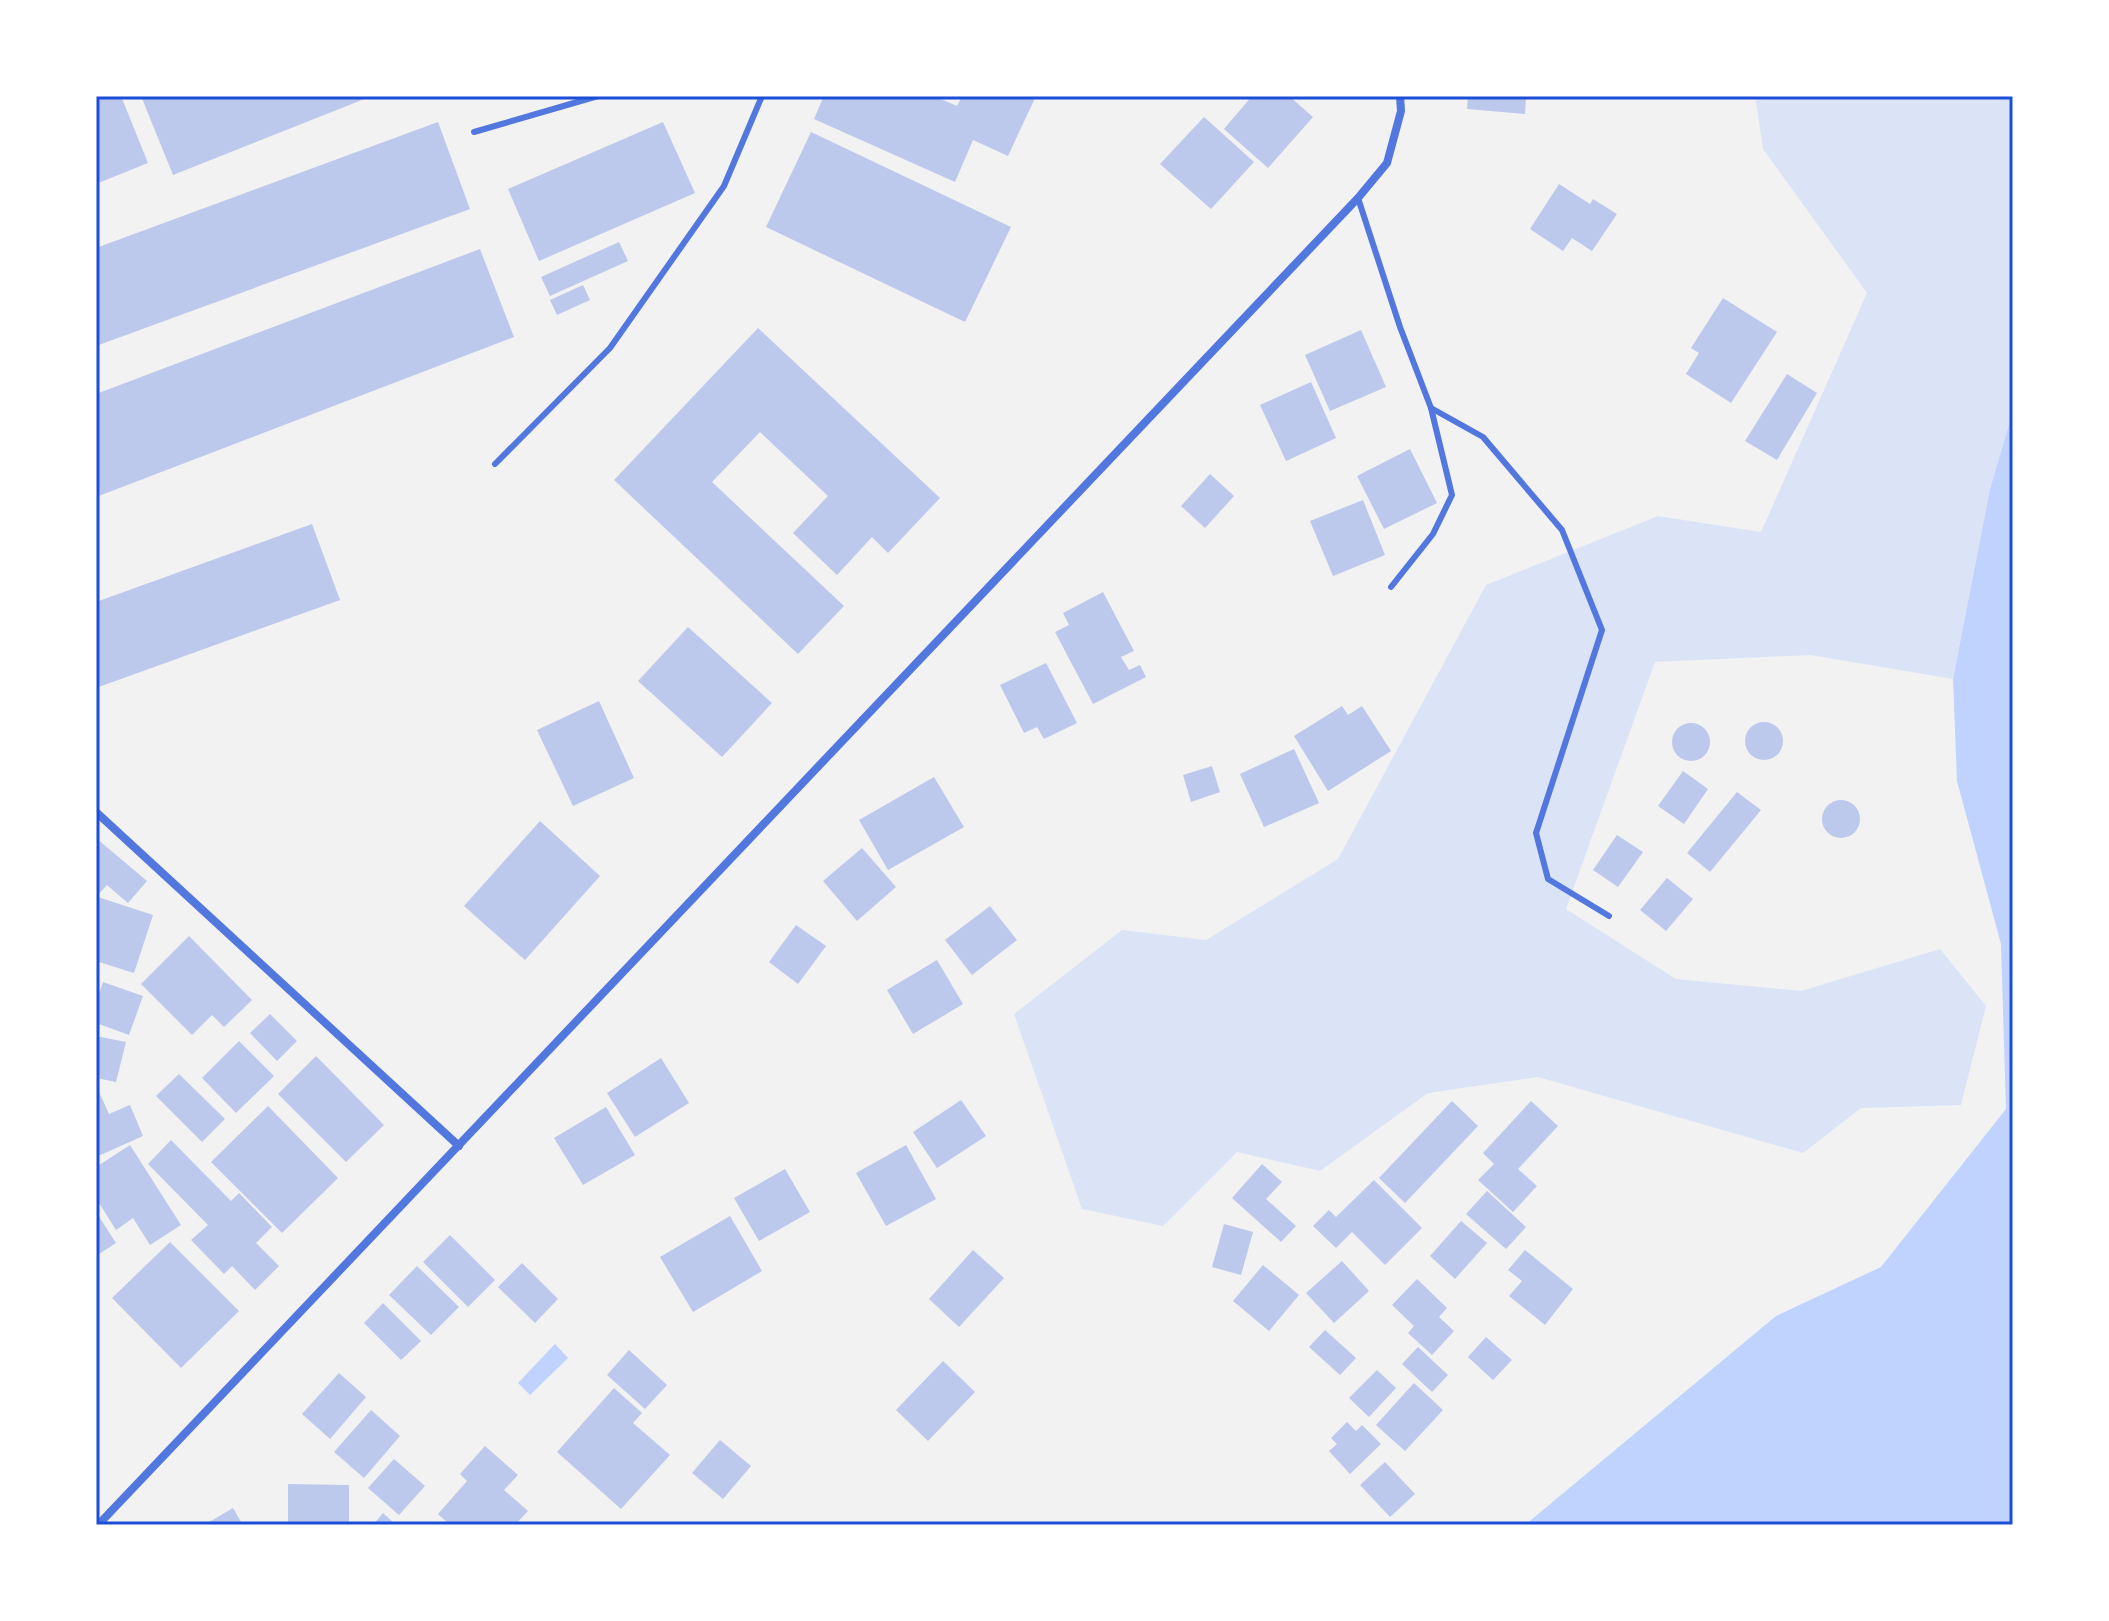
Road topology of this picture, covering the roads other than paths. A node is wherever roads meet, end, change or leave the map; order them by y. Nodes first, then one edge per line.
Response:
1 (598, 96) edge
2 (762, 96) edge
3 (1400, 96) edge
4 (474, 132) dead end
5 (1358, 198) junction
6 (1431, 408) junction
7 (495, 464) dead end
8 (1391, 587) dead end
9 (96, 812) edge
10 (1609, 916) dead end
11 (459, 1146) junction
12 (98, 1525) edge

1 - 4 lane
2 - 7 lane
3 - 5 street
5 - 6 lane
5 - 11 street
6 - 8 lane
6 - 10 lane
9 - 11 street
11 - 12 street

